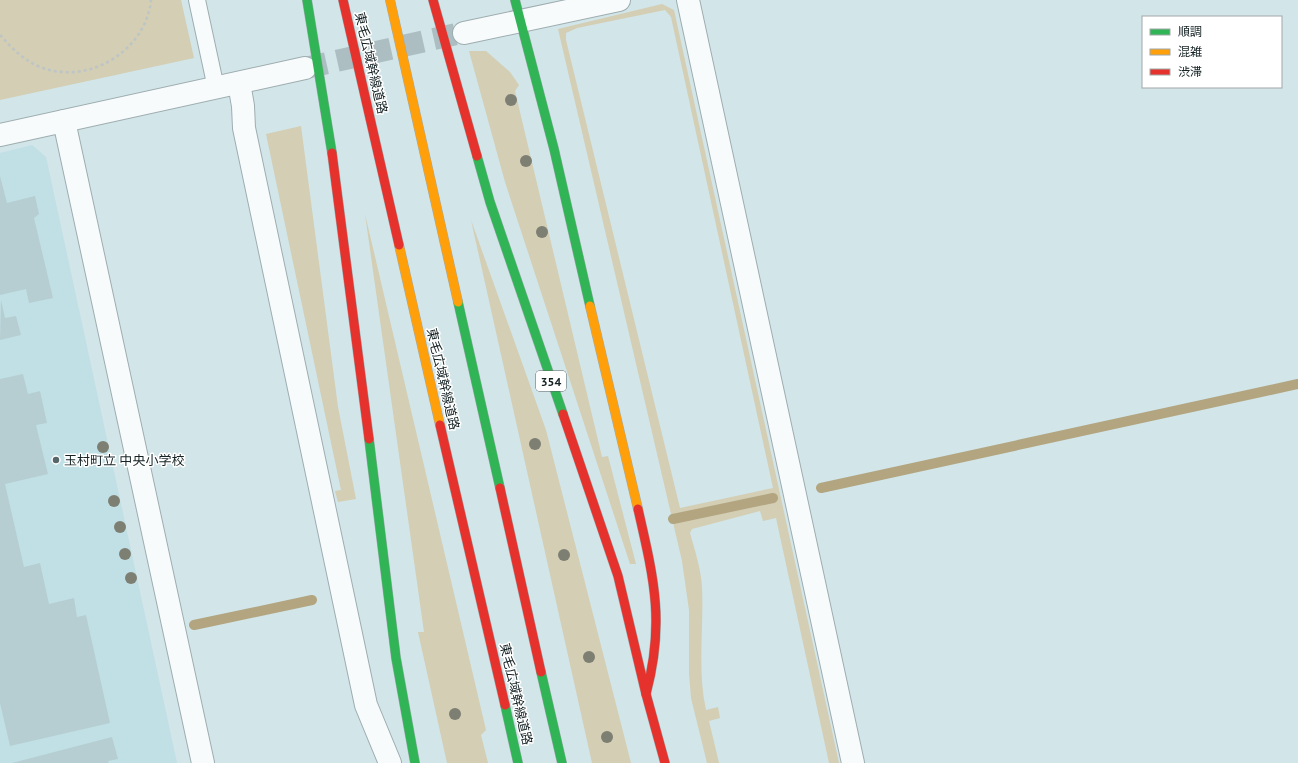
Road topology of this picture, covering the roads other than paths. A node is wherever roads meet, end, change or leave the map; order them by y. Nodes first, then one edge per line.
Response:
1 (196, 0) edge
2 (307, 0) edge
3 (343, 0) edge
4 (390, 0) edge
5 (433, 0) edge
6 (515, 0) edge
7 (619, 0) edge
8 (688, 0) edge
9 (520, 21) junction
10 (464, 33) tunnel mouth
11 (305, 68) tunnel mouth
12 (239, 83) junction
13 (216, 88) junction
14 (64, 121) junction
15 (0, 135) edge
16 (646, 694) junction
17 (203, 763) edge
18 (390, 763) edge
19 (415, 763) edge
20 (518, 763) edge
21 (562, 763) edge
22 (665, 763) edge
23 (853, 763) edge

1 - 13 lane
2 - 19 main road
3 - 20 main road, 東毛広域幹線道路
4 - 21 main road
5 - 16 main road, 354
6 - 9 main road
7 - 9 street
8 - 23 street
9 - 10 street
9 - 16 main road
11 - 12 street
12 - 13 street
12 - 18 street
13 - 14 street
14 - 15 street
14 - 17 street
16 - 22 main road, 354

